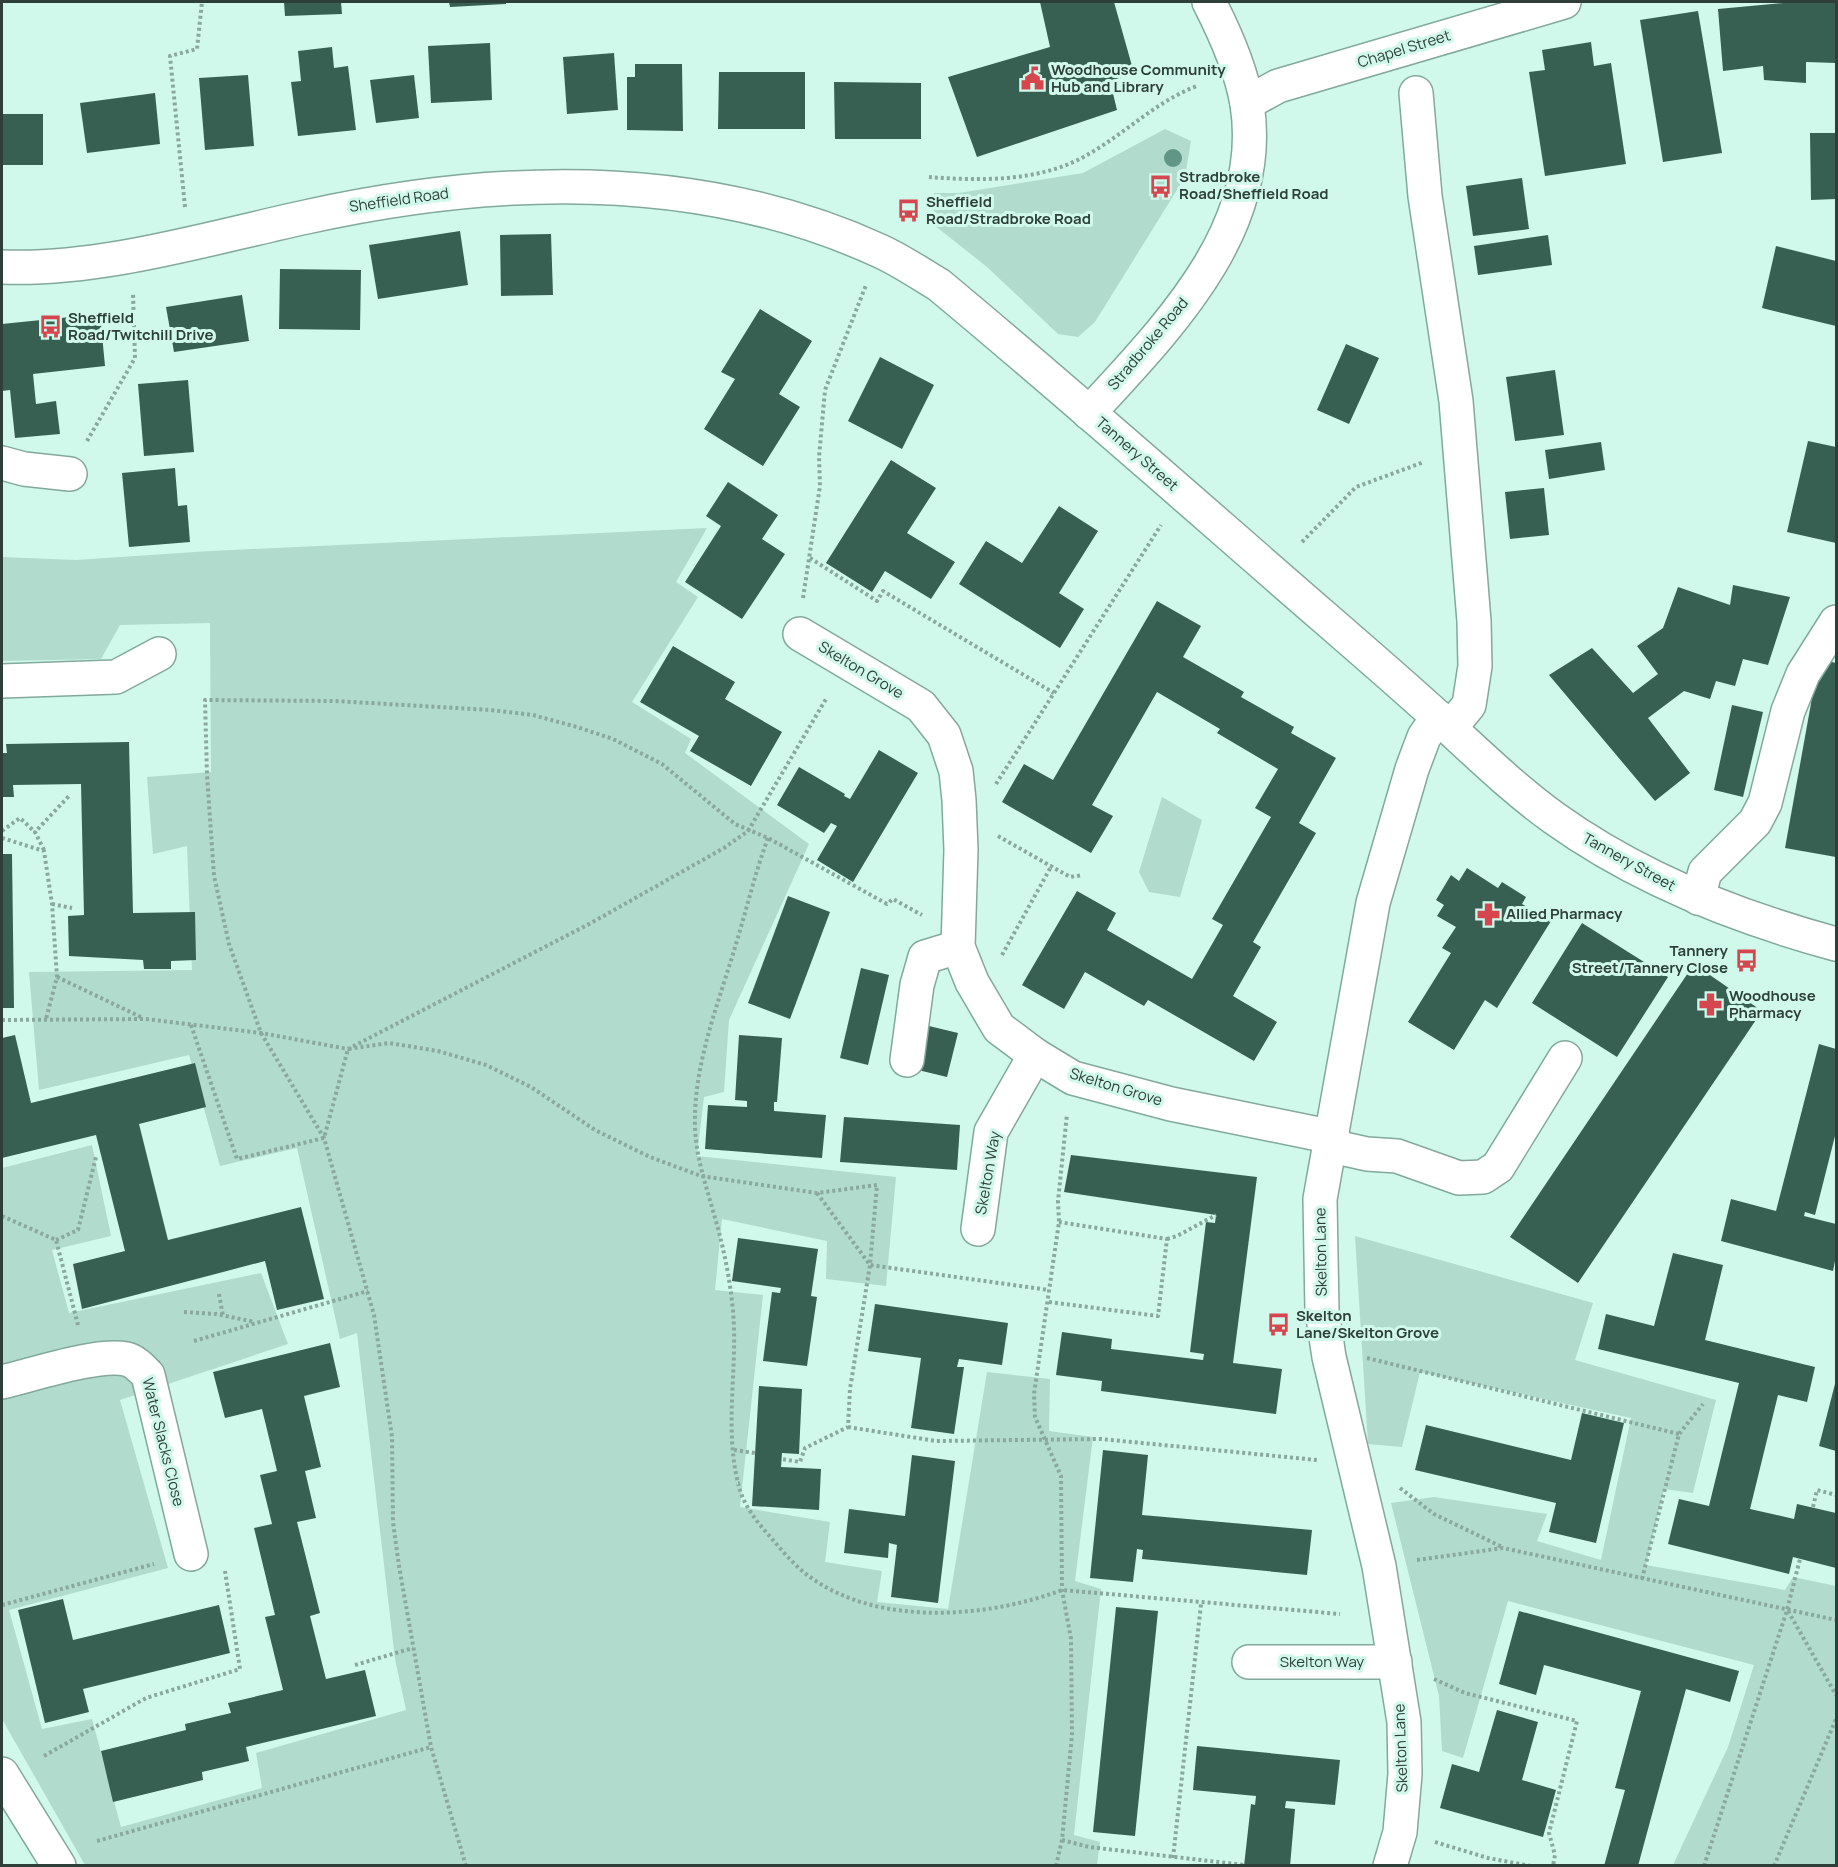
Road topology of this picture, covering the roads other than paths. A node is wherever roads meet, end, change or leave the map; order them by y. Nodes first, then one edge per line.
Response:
1 (1209, 2) edge
2 (1564, 2) edge
3 (1472, 14) edge
4 (1416, 93) dead end
5 (1246, 103) junction
6 (799, 220) joint
7 (2, 267) edge
8 (1089, 412) junction
9 (2, 463) edge
10 (70, 474) road end
11 (1836, 622) edge
12 (800, 634) dead end
13 (159, 654) dead end
14 (2, 681) edge
15 (1444, 722) junction
16 (1698, 898) junction
17 (1836, 944) edge
18 (958, 947) junction
19 (1035, 1055) junction
20 (1565, 1058) dead end
21 (907, 1060) dead end
22 (1332, 1142) junction
23 (978, 1229) dead end
24 (2, 1382) edge
25 (176, 1558) road end
26 (1249, 1662) dead end
27 (1395, 1662) junction
28 (2, 1774) edge
29 (59, 1866) edge
30 (1390, 1866) edge

1 - 5 street, Stradbroke Road
2 - 3 street, Chapel Street
3 - 5 street, Chapel Street
4 - 15 street
5 - 8 street, Stradbroke Road
6 - 7 street, Sheffield Road
6 - 8 street, Tannery Street
8 - 15 street, Tannery Street
9 - 10 street
11 - 16 street
12 - 18 street, Skelton Grove
13 - 14 street
15 - 16 street, Tannery Street
15 - 22 street, Skelton Lane
16 - 17 street, Tannery Street
18 - 19 street, Skelton Grove
18 - 21 street
19 - 22 street, Skelton Grove
19 - 23 street, Skelton Way
20 - 22 street, Skelton Grove
22 - 27 street, Skelton Lane
24 - 25 street, Water Slacks Close
26 - 27 street, Skelton Way
27 - 30 street, Skelton Lane
28 - 29 street

